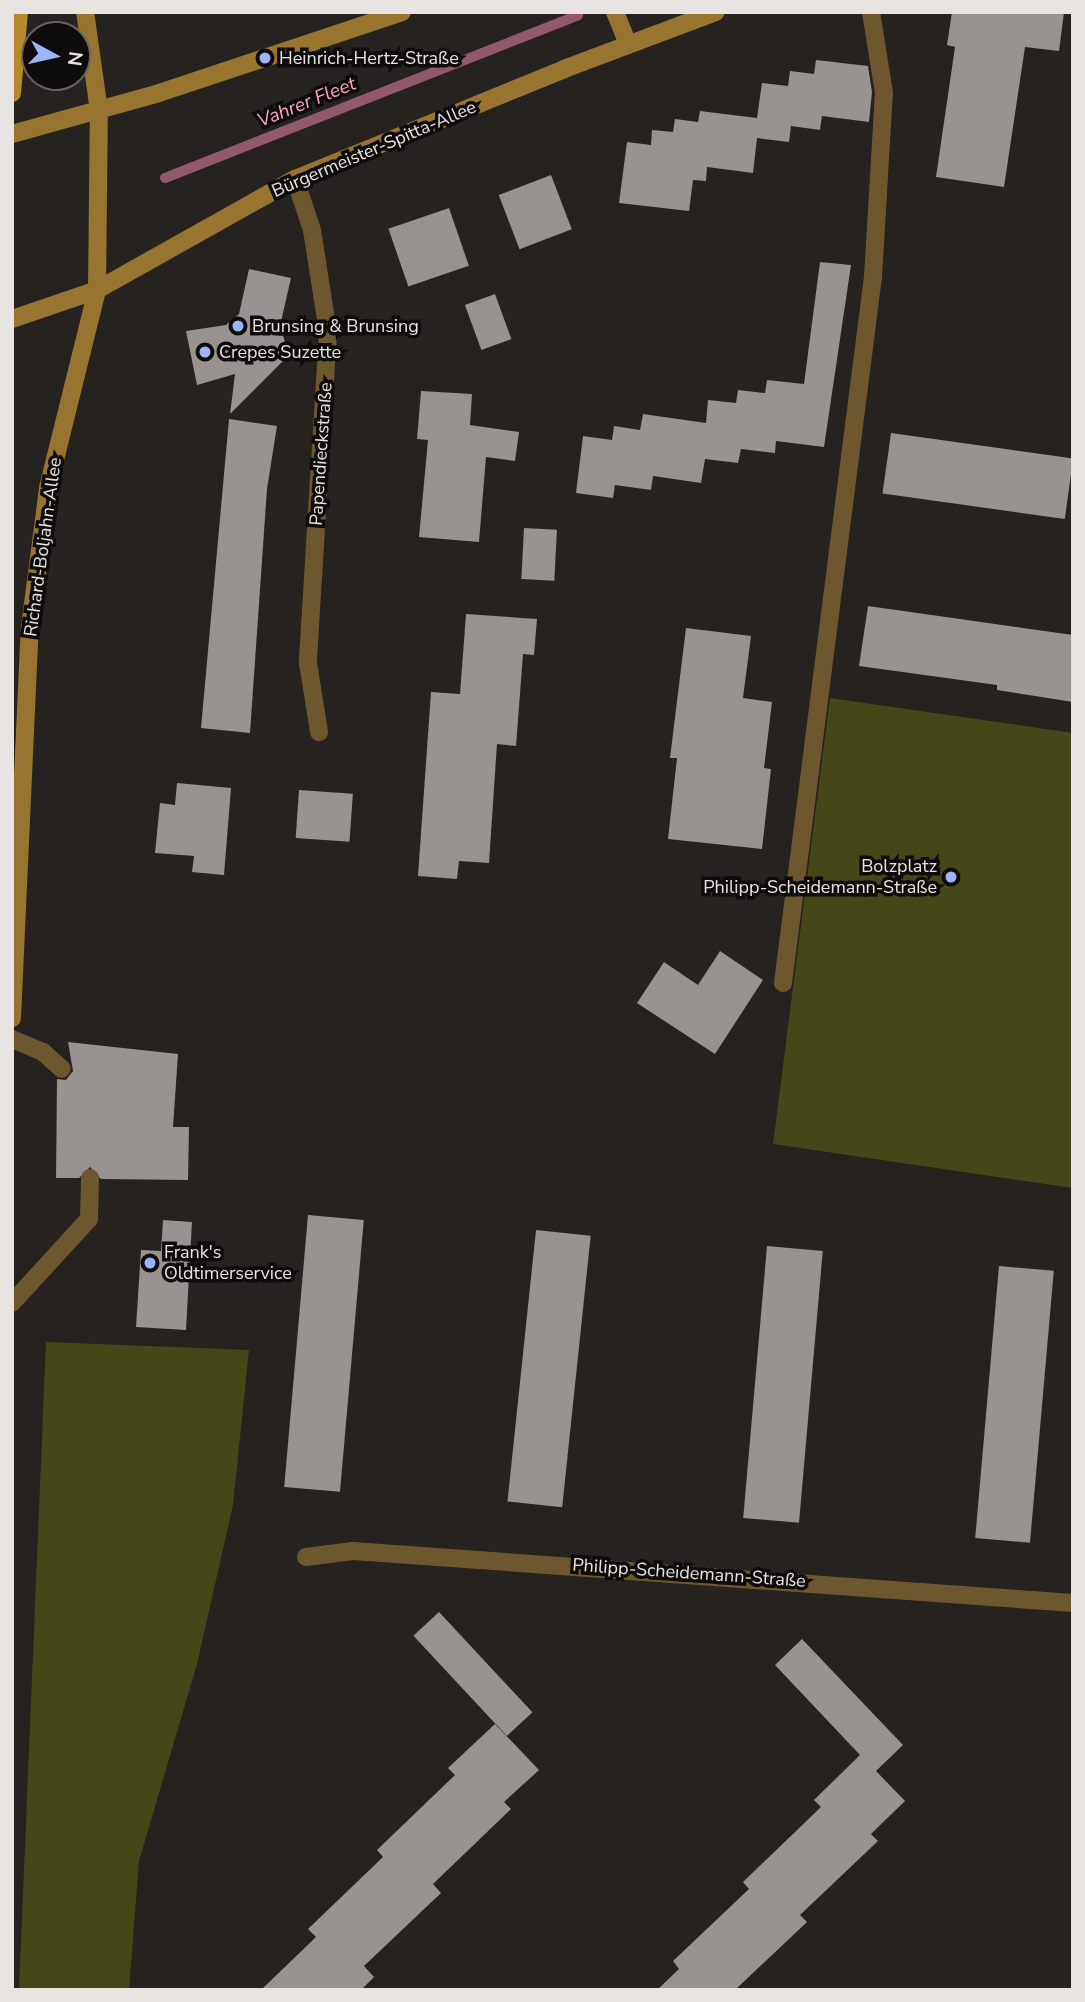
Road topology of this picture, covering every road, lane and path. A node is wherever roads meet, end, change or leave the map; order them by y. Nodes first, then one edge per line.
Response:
1 (19, 12) edge
2 (85, 12) edge
3 (402, 12) edge
4 (716, 12) edge
5 (872, 12) edge
6 (616, 14) edge
7 (628, 44) junction
8 (12, 93) edge
9 (99, 111) junction
10 (12, 134) edge
11 (295, 179) junction
12 (97, 290) junction
13 (12, 319) edge
14 (319, 732) dead end
15 (783, 984) dead end
16 (12, 1018) edge
17 (12, 1039) edge
18 (62, 1069) dead end
19 (90, 1178) dead end
20 (12, 1303) edge
21 (306, 1557) dead end
22 (1073, 1603) edge

1 - 8 main road
2 - 9 main road, Richard-Boljahn-Allee
3 - 9 main road
4 - 7 main road, Bürgermeister-Spitta-Allee
5 - 15 street
6 - 7 main road
7 - 11 main road, Bürgermeister-Spitta-Allee
9 - 10 main road
9 - 12 main road, Richard-Boljahn-Allee
11 - 12 main road, Bürgermeister-Spitta-Allee
11 - 14 street, Papendieckstraße
12 - 13 main road, Bürgermeister-Spitta-Allee
12 - 16 main road, Richard-Boljahn-Allee
17 - 18 street
19 - 20 street
21 - 22 street, Philipp-Scheidemann-Straße

